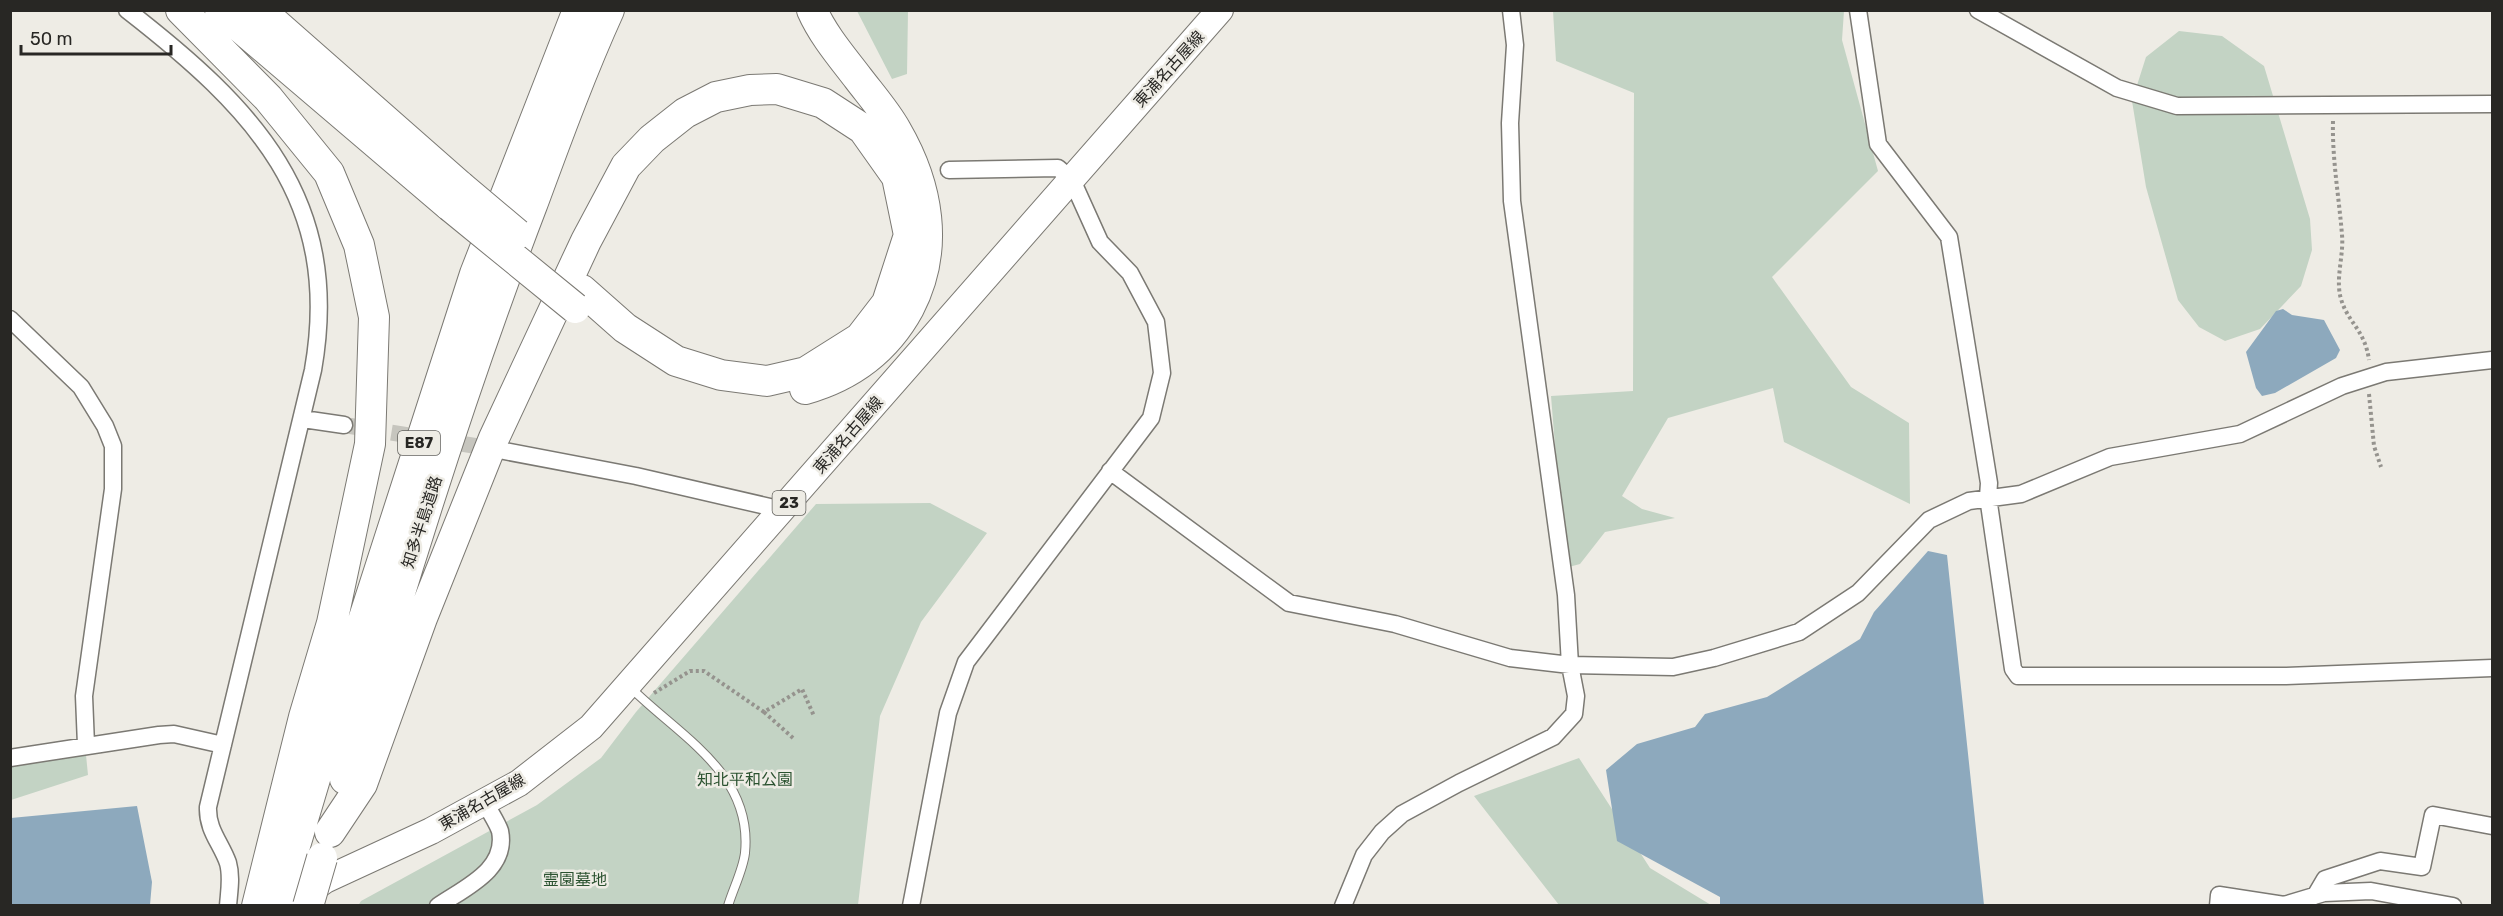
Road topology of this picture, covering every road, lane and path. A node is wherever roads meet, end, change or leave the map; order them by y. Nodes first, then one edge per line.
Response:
1 (127, 10) edge
2 (181, 10) edge
3 (220, 10) edge
4 (260, 10) edge
5 (578, 10) edge
6 (609, 10) edge
7 (812, 10) edge
8 (1220, 10) edge
9 (1511, 10) edge
10 (1858, 10) edge
11 (1978, 10) edge
12 (2493, 104) edge
13 (2333, 107) junction
14 (949, 170) dead end
15 (1072, 180) junction
16 (455, 196) junction
17 (579, 299) junction
18 (10, 319) edge
19 (2493, 360) edge
20 (2367, 378) junction
21 (303, 419) junction
22 (344, 425) tunnel mouth
23 (499, 450) tunnel mouth
24 (2381, 467) dead end
25 (1110, 471) junction
26 (1988, 496) junction
27 (783, 510) junction
28 (1570, 665) junction
29 (2493, 668) edge
30 (636, 693) junction
31 (764, 712) junction
32 (814, 716) dead end
33 (793, 738) dead end
34 (86, 745) junction
35 (223, 746) junction
36 (10, 758) edge
37 (485, 802) junction
38 (2493, 826) edge
39 (326, 845) junction
40 (2315, 896) junction
41 (273, 897) edge
42 (228, 906) edge
43 (308, 906) edge
44 (438, 906) edge
45 (728, 906) edge
46 (911, 906) edge
47 (1343, 906) edge
48 (2218, 906) edge
49 (2453, 906) edge

1 - 21 street
2 - 41 highway
3 - 16 highway
4 - 16 highway
5 - 41 highway, 知多半島道路 / E87
6 - 39 highway, 知多半島道路 / E87
7 - 17 highway
8 - 15 main road, 東浦名古屋線 / 23
9 - 28 street
10 - 26 street
11 - 13 street
12 - 13 street
13 - 20 path
14 - 15 street
15 - 25 street
15 - 27 main road, 東浦名古屋線 / 23
16 - 17 highway, bridge
17 - 39 highway
18 - 34 street
19 - 20 street
20 - 24 path
20 - 26 street
21 - 22 street
21 - 35 street
23 - 27 street
25 - 28 street
25 - 46 street
26 - 28 street
26 - 29 street
27 - 30 main road, 東浦名古屋線 / 23
28 - 47 street
30 - 31 path
30 - 37 main road, 東浦名古屋線 / 23
30 - 45 lane
31 - 32 path
31 - 33 path
34 - 35 street
34 - 36 street
35 - 42 street
37 - 41 main road, 東浦名古屋線 / 23
37 - 44 street
38 - 40 street
39 - 43 highway, 知多半島道路 / E87, bridge
40 - 48 street
40 - 49 street

